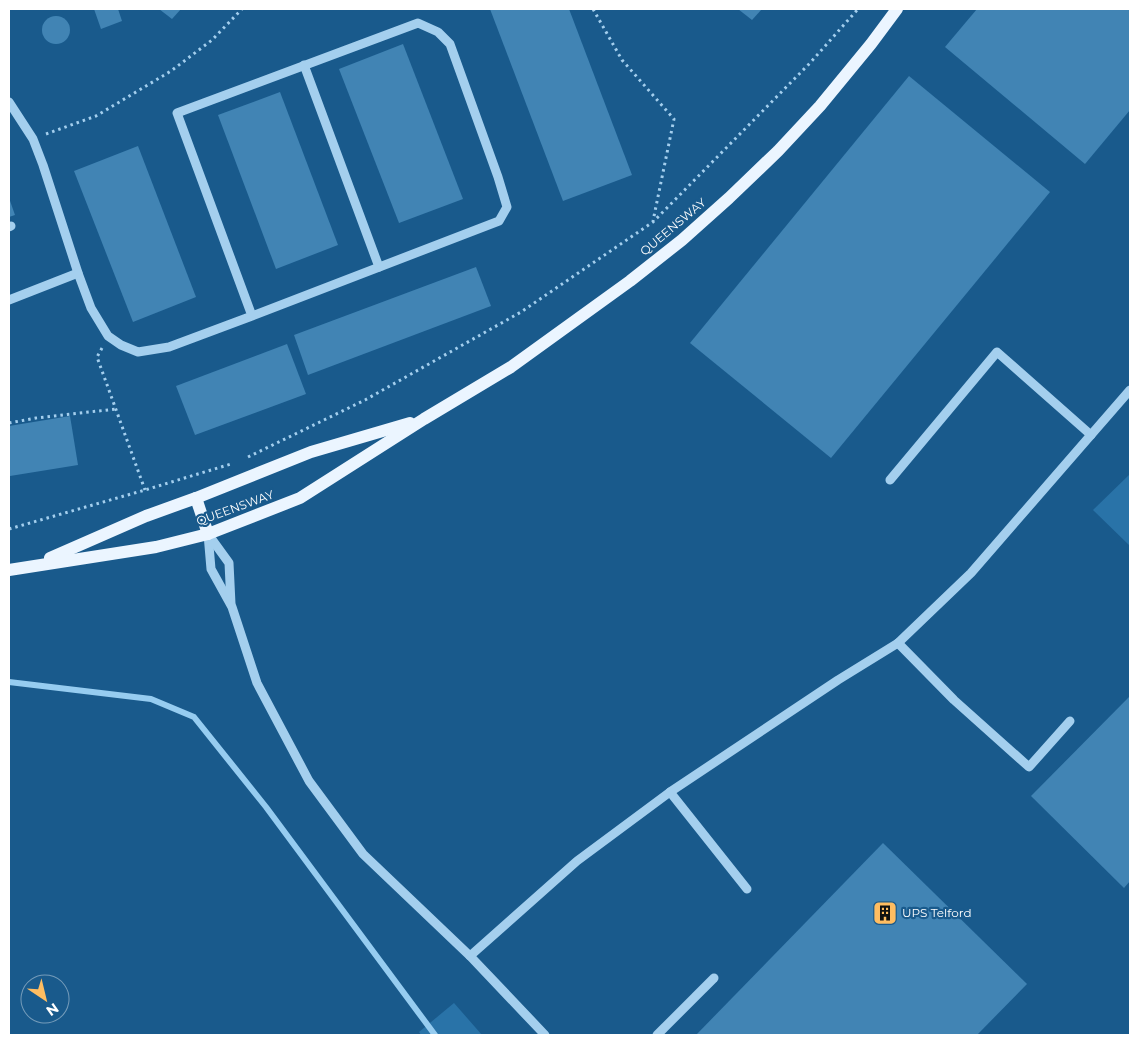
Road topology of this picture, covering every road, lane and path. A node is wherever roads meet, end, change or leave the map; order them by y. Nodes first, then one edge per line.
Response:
1 (242, 9) edge
2 (593, 9) edge
3 (858, 9) edge
4 (898, 9) edge
5 (304, 65) junction
6 (9, 102) edge
7 (33, 139) junction
8 (653, 222) junction
9 (379, 267) junction
10 (78, 273) junction
11 (9, 300) edge
12 (252, 316) junction
13 (108, 336) junction
14 (1130, 390) edge
15 (116, 409) junction
16 (424, 419) junction
17 (9, 424) edge
18 (1091, 435) junction
19 (242, 460) dead end
20 (234, 463) dead end
21 (890, 480) dead end
22 (145, 490) junction
23 (196, 498) junction
24 (9, 529) edge
25 (208, 534) junction
26 (32, 565) junction
27 (9, 570) edge
28 (232, 606) junction
29 (898, 643) junction
30 (1070, 721) dead end
31 (670, 792) junction
32 (747, 889) dead end
33 (470, 956) junction
34 (714, 978) dead end
35 (544, 1035) edge
36 (657, 1035) edge

1 - 7 path
2 - 8 path
3 - 8 path
4 - 16 main road, QUEENSWAY
5 - 9 street
5 - 9 street
5 - 12 street
6 - 7 street
7 - 10 street
8 - 19 path
9 - 12 street
10 - 11 street
10 - 13 street
12 - 13 street
13 - 15 path
14 - 18 street
15 - 17 path
15 - 22 path
16 - 23 main road, QUEENSWAY
16 - 25 main road, QUEENSWAY
18 - 21 street
18 - 29 street
20 - 22 path
22 - 24 path
23 - 25 main road
23 - 26 main road, QUEENSWAY
25 - 26 main road, QUEENSWAY
25 - 28 street
25 - 28 street
26 - 27 main road, QUEENSWAY
28 - 33 street
29 - 30 street
29 - 31 street
31 - 32 street
31 - 33 street
33 - 35 street
34 - 36 street

